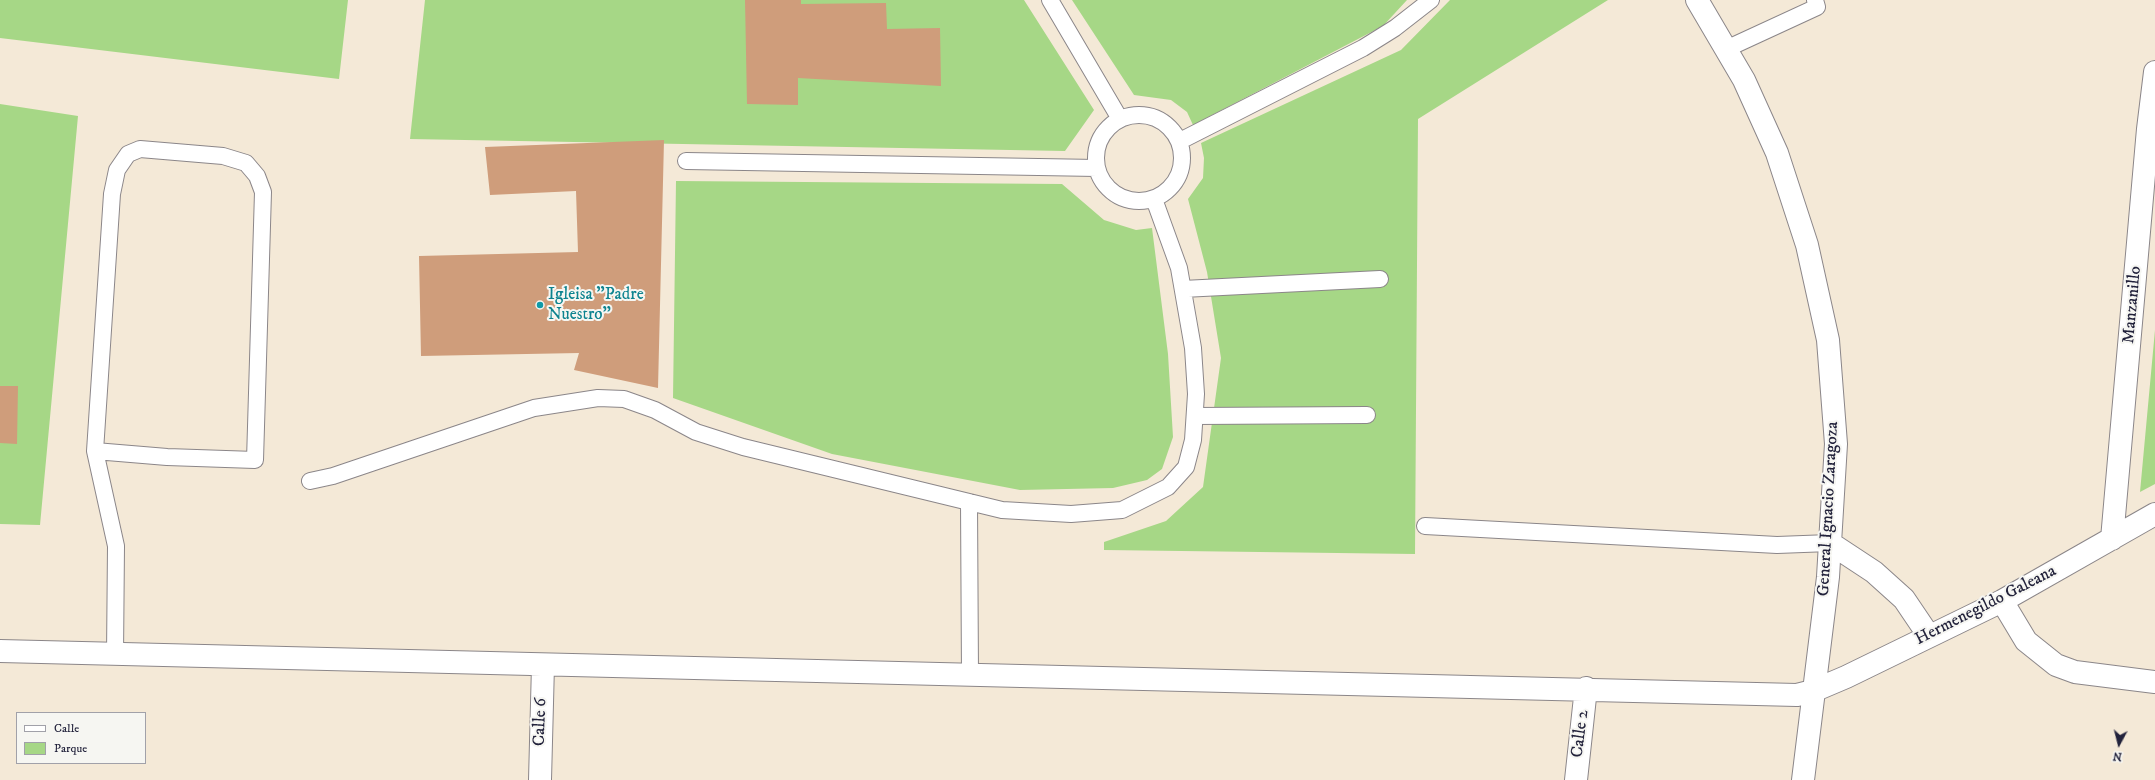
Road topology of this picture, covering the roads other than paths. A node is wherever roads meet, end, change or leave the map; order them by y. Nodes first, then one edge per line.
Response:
1 (1050, 0) edge
2 (1431, 0) edge
3 (1697, 0) edge
4 (1815, 0) edge
5 (1726, 49) junction
6 (2155, 72) edge
7 (1120, 119) junction
8 (2152, 128) edge
9 (1180, 141) junction
10 (686, 161) dead end
11 (1097, 168) junction
12 (1154, 199) junction
13 (1380, 279) dead end
14 (1183, 289) junction
15 (1367, 415) dead end
16 (1195, 416) junction
17 (96, 451) junction
18 (310, 481) dead end
19 (969, 502) junction
20 (2155, 514) edge
21 (1425, 526) dead end
22 (2112, 539) junction
23 (1830, 543) junction
24 (2002, 601) junction
25 (1929, 636) junction
26 (0, 651) edge
27 (115, 655) junction
28 (543, 665) junction
29 (970, 674) junction
30 (2155, 682) edge
31 (1586, 688) junction
32 (1813, 691) junction
33 (540, 780) edge
34 (1576, 780) edge
35 (1803, 780) edge

1 - 7 lane
2 - 9 lane
3 - 5 street, General Ignacio Zaragoza
4 - 5 lane
5 - 23 street, General Ignacio Zaragoza
6 - 8 street, Manzanillo
7 - 9 lane
7 - 11 lane
8 - 22 street, Manzanillo
9 - 12 lane
10 - 11 lane
11 - 12 lane
12 - 14 lane
13 - 14 lane
14 - 16 lane
15 - 16 lane
16 - 19 lane
17 - 17 lane
17 - 27 lane
18 - 19 lane
19 - 29 lane
20 - 22 street, Hermenegildo Galeana
21 - 23 lane
22 - 24 street, Hermenegildo Galeana
23 - 25 street
23 - 32 street, General Ignacio Zaragoza
24 - 25 street, Hermenegildo Galeana
24 - 30 street
25 - 32 street, Hermenegildo Galeana
26 - 27 street, Hermenegildo Galeana
27 - 28 street, Hermenegildo Galeana
28 - 29 street, Hermenegildo Galeana
28 - 33 street, Calle 6
29 - 31 street, Hermenegildo Galeana
31 - 32 street, Hermenegildo Galeana
31 - 34 street, Calle 2
32 - 35 street, General Ignacio Zaragoza

